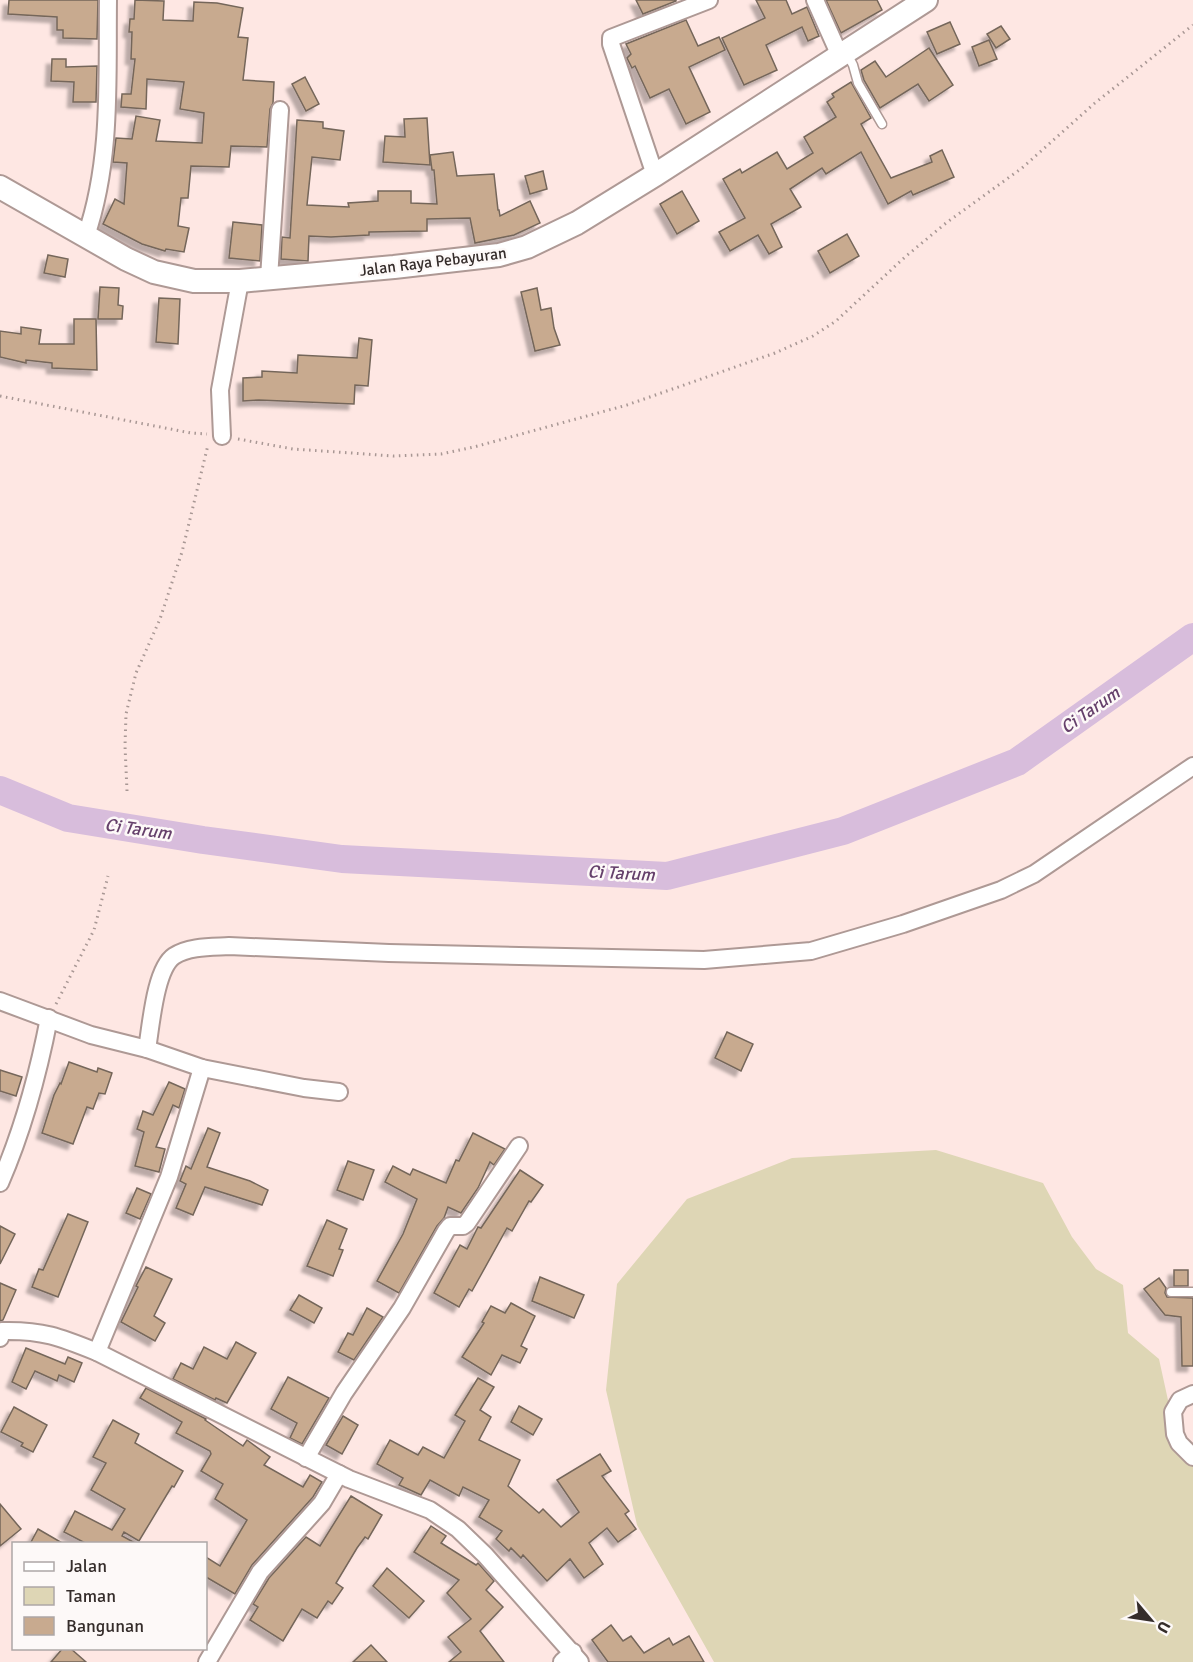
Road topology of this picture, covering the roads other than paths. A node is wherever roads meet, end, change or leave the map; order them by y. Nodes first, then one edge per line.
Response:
1 (108, 0) edge
2 (709, 0) edge
3 (815, 0) edge
4 (926, 0) edge
5 (843, 54) junction
6 (280, 110) dead end
7 (882, 124) dead end
8 (655, 175) junction
9 (0, 187) edge
10 (86, 236) junction
11 (269, 278) junction
12 (240, 281) junction
13 (216, 435) road end
14 (1193, 766) edge
15 (0, 1001) edge
16 (48, 1018) junction
17 (147, 1049) junction
18 (202, 1068) junction
19 (339, 1092) dead end
20 (519, 1146) dead end
21 (0, 1183) edge
22 (1171, 1292) dead end
23 (1193, 1292) edge
24 (1, 1333) edge
25 (97, 1352) junction
26 (1193, 1394) edge
27 (1193, 1457) edge
28 (306, 1458) junction
29 (339, 1474) junction
30 (572, 1659) edge
31 (207, 1662) edge

1 - 10 street
2 - 8 street
3 - 5 street
4 - 5 main road, Jalan Raya Pebayuran
5 - 7 lane
5 - 8 main road, Jalan Raya Pebayuran
6 - 11 street
8 - 11 main road, Jalan Raya Pebayuran
9 - 10 main road, Jalan Raya Pebayuran
10 - 12 main road, Jalan Raya Pebayuran
11 - 12 main road, Jalan Raya Pebayuran
12 - 13 street
14 - 17 street
15 - 16 street
16 - 17 street
16 - 21 street
17 - 18 street
18 - 19 street
18 - 25 street
20 - 28 street
22 - 23 lane
24 - 25 street
25 - 28 street
26 - 27 street
28 - 29 street
29 - 30 street
29 - 31 street

